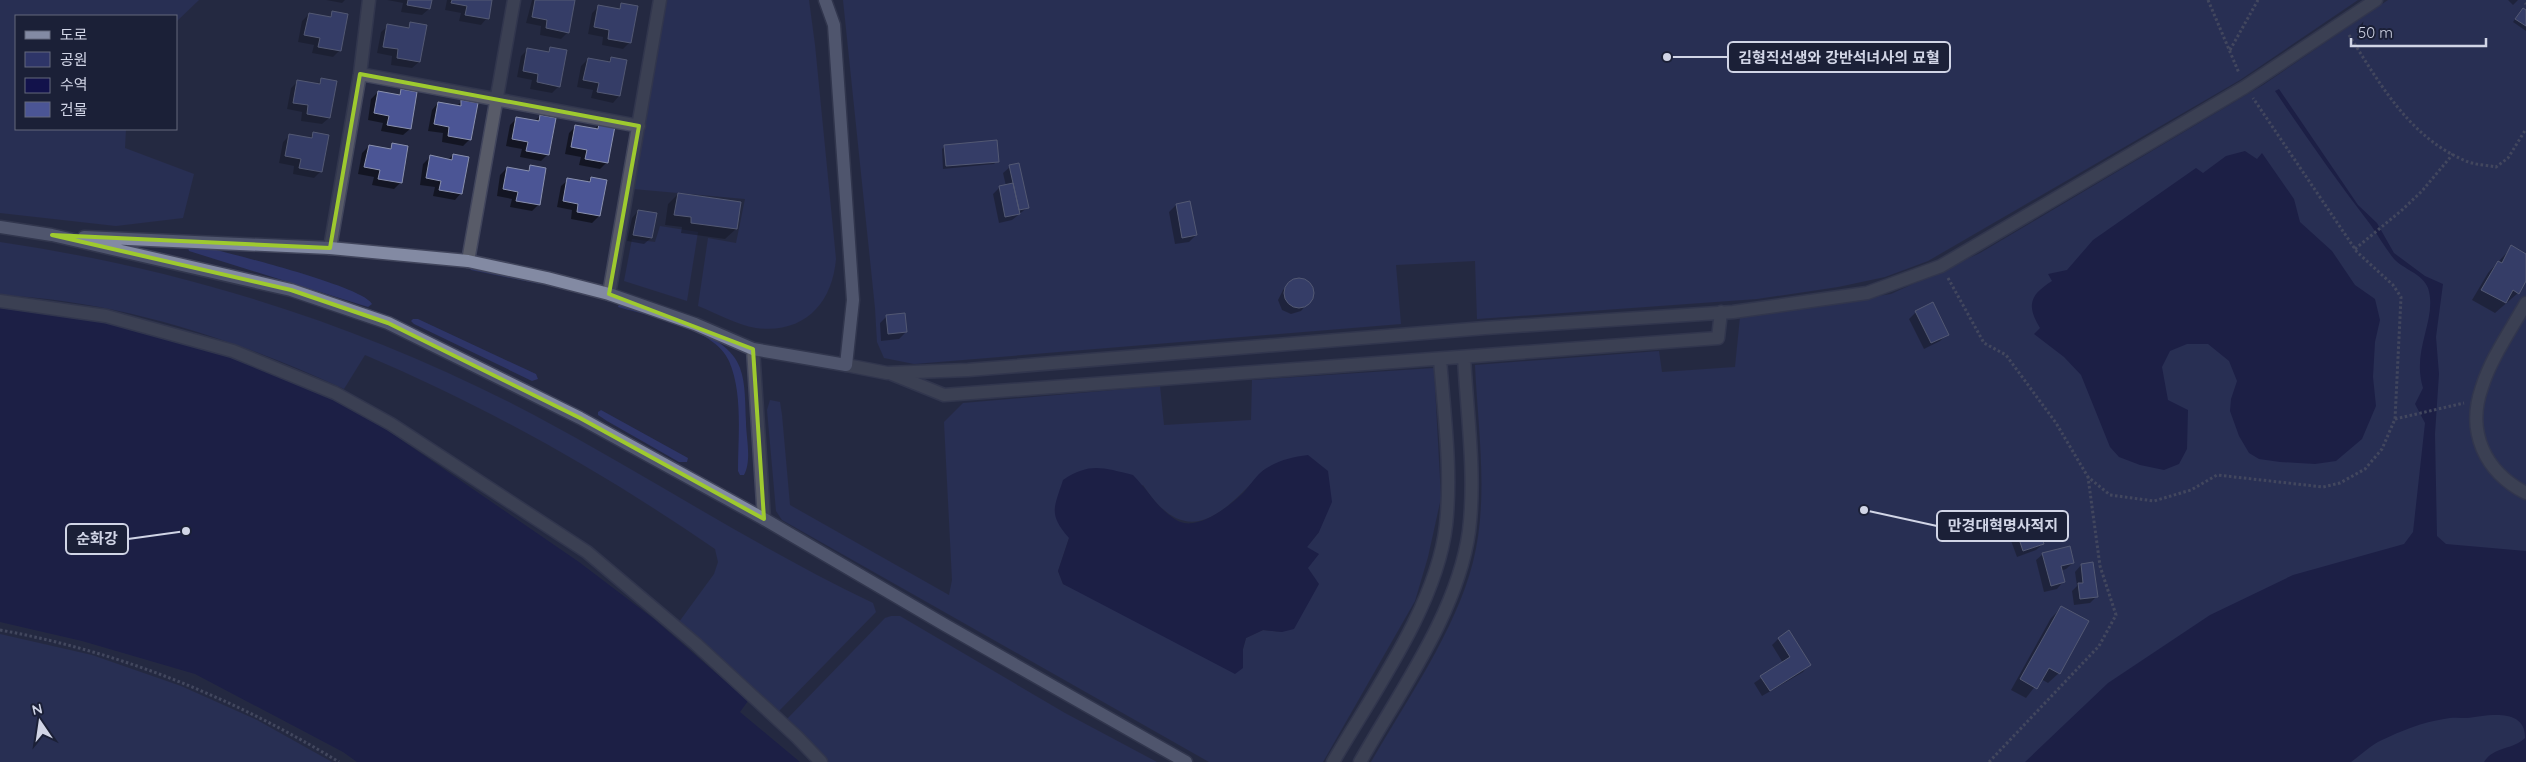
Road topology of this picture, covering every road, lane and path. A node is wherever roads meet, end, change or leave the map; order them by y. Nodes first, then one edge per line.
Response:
1 (368, 0) edge
2 (514, 0) edge
3 (660, 0) edge
4 (825, 0) edge
5 (2208, 0) edge
6 (2258, 0) edge
7 (2376, 0) edge
8 (2341, 24) junction
9 (2229, 50) junction
10 (360, 74) junction
11 (2245, 87) junction
12 (496, 100) junction
13 (639, 126) junction
14 (2526, 130) edge
15 (2453, 154) junction
16 (0, 227) edge
17 (52, 235) junction
18 (330, 248) junction
19 (2355, 249) junction
20 (468, 262) junction
21 (1941, 266) junction
22 (609, 294) junction
23 (0, 301) edge
24 (2526, 302) edge
25 (1721, 312) junction
26 (753, 350) junction
27 (1464, 357) junction
28 (1440, 359) junction
29 (846, 365) junction
30 (887, 373) junction
31 (2456, 405) dead end
32 (2395, 419) junction
33 (2088, 477) junction
34 (1449, 486) junction
35 (1471, 486) junction
36 (2526, 492) edge
37 (764, 519) junction
38 (0, 630) edge
39 (1380, 681) junction
40 (1400, 693) junction
41 (339, 762) edge
42 (821, 762) edge
43 (1186, 762) edge
44 (1332, 762) edge
45 (1360, 762) edge
46 (1990, 762) edge

1 - 10 street
2 - 12 street
3 - 13 street
4 - 29 main road
5 - 9 path
6 - 9 path
7 - 8 street
8 - 11 street
8 - 15 path
9 - 11 path
10 - 12 street
10 - 18 street
11 - 19 path
11 - 21 street
12 - 13 street
12 - 20 street
13 - 22 street
14 - 15 path
15 - 19 path
16 - 17 main road
17 - 18 main road
17 - 37 main road
18 - 20 main road
19 - 32 path
20 - 22 main road
21 - 25 street
21 - 33 path
22 - 26 main road
23 - 42 street
24 - 36 street
25 - 27 street
25 - 30 street
26 - 29 main road
26 - 37 street
27 - 28 street
27 - 35 street
28 - 30 street
28 - 34 street
29 - 30 street
31 - 32 path
32 - 33 path
33 - 46 path
34 - 35 street
34 - 39 street
35 - 40 street
37 - 43 main road
38 - 41 path
39 - 40 street
39 - 44 street
40 - 45 street

